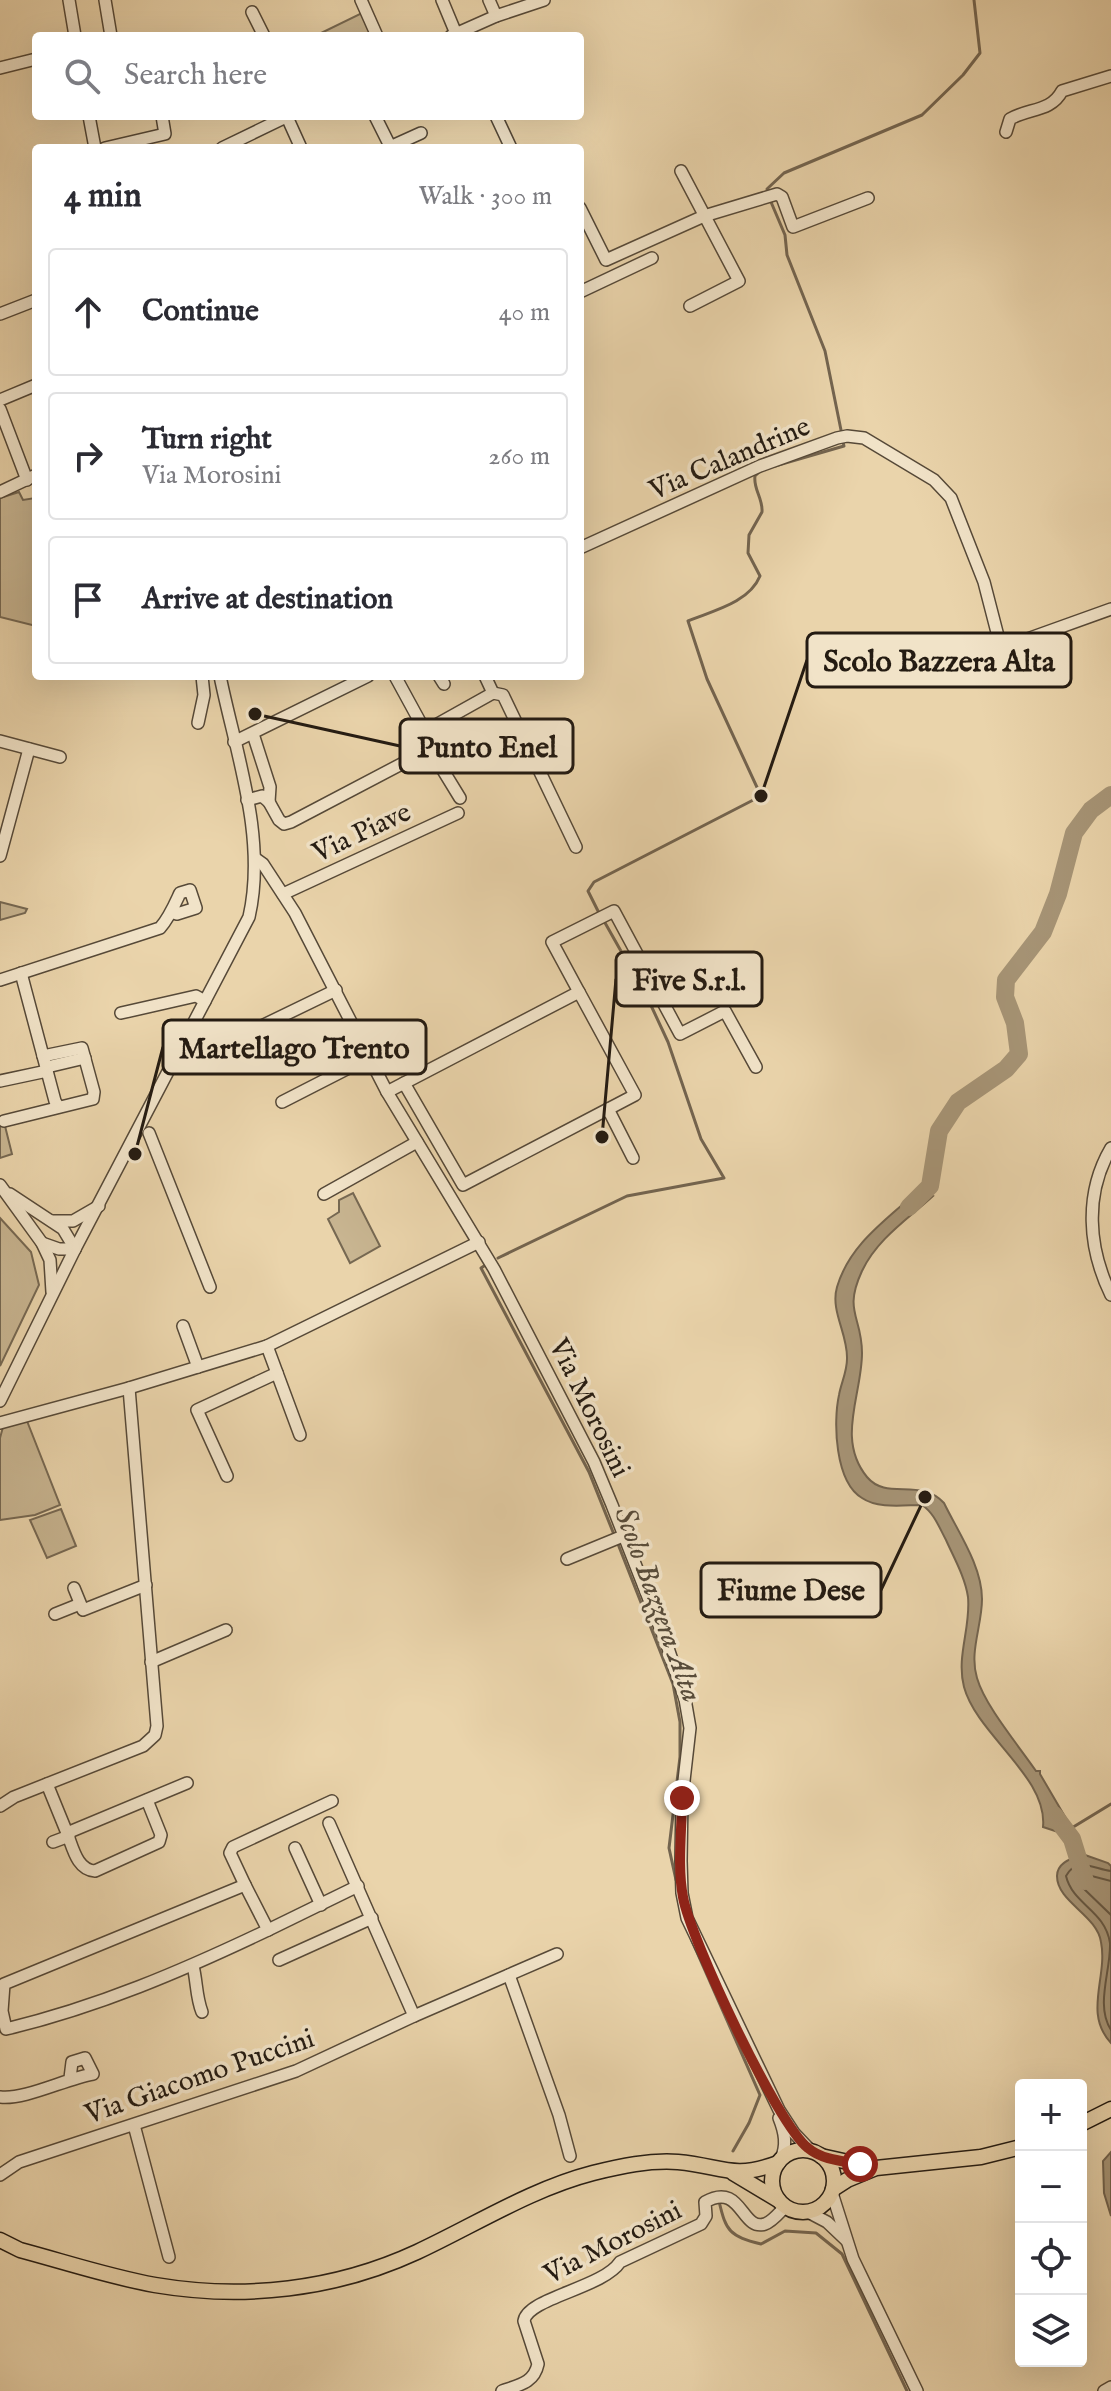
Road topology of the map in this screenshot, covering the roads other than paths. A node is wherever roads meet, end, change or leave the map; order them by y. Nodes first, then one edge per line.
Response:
1 (69, 0) edge
2 (105, 0) edge
3 (361, 0) edge
4 (442, 0) edge
5 (489, 0) edge
6 (544, 0) edge
7 (252, 12) dead end
8 (496, 16) junction
9 (74, 32) edge
10 (110, 32) edge
11 (262, 32) edge
12 (375, 32) edge
13 (454, 32) edge
14 (461, 32) edge
15 (32, 60) edge
16 (0, 68) edge
17 (1111, 76) edge
18 (90, 120) edge
19 (163, 120) edge
20 (279, 120) edge
21 (289, 120) edge
22 (377, 120) edge
23 (498, 120) edge
24 (1006, 132) dead end
25 (421, 133) dead end
26 (94, 144) edge
27 (122, 144) edge
28 (234, 144) edge
29 (299, 144) edge
30 (388, 144) edge
31 (398, 144) edge
32 (509, 144) edge
33 (681, 171) dead end
34 (868, 198) dead end
35 (584, 216) edge
36 (704, 216) junction
37 (652, 258) dead end
38 (606, 260) junction
39 (614, 276) junction
40 (584, 290) edge
41 (32, 302) edge
42 (690, 306) dead end
43 (0, 314) edge
44 (32, 387) edge
45 (0, 400) edge
46 (0, 409) edge
47 (31, 478) edge
48 (0, 492) edge
49 (584, 546) edge
50 (1111, 609) edge
51 (202, 680) edge
52 (221, 680) edge
53 (360, 680) edge
54 (397, 680) edge
55 (487, 680) edge
56 (493, 693) junction
57 (198, 723) dead end
58 (425, 731) junction
59 (253, 734) junction
60 (0, 741) edge
61 (234, 742) junction
62 (29, 749) junction
63 (430, 749) junction
64 (60, 757) dead end
65 (460, 798) dead end
66 (247, 800) junction
67 (269, 802) junction
68 (458, 813) dead end
69 (576, 847) dead end
70 (0, 856) edge
71 (256, 859) junction
72 (283, 894) junction
73 (169, 916) dead end
74 (21, 973) junction
75 (0, 980) edge
76 (336, 990) junction
77 (579, 992) junction
78 (205, 1001) junction
79 (121, 1013) dead end
80 (208, 1052) dead end
81 (370, 1057) junction
82 (46, 1064) junction
83 (756, 1067) dead end
84 (0, 1081) edge
85 (404, 1083) junction
86 (387, 1092) junction
87 (282, 1102) dead end
88 (58, 1106) junction
89 (608, 1109) junction
90 (4, 1121) dead end
91 (149, 1133) dead end
92 (417, 1142) junction
93 (1111, 1148) edge
94 (633, 1158) dead end
95 (3, 1188) edge
96 (324, 1194) dead end
97 (99, 1205) junction
98 (52, 1221) junction
99 (479, 1242) junction
100 (42, 1243) junction
101 (75, 1249) junction
102 (210, 1287) dead end
103 (52, 1294) junction
104 (1111, 1295) edge
105 (183, 1326) dead end
106 (267, 1346) junction
107 (198, 1367) junction
108 (277, 1373) junction
109 (129, 1388) junction
110 (0, 1401) edge
111 (0, 1423) edge
112 (300, 1435) dead end
113 (227, 1476) dead end
114 (623, 1536) junction
115 (567, 1559) dead end
116 (146, 1585) junction
117 (74, 1588) dead end
118 (80, 1604) junction
119 (55, 1614) dead end
120 (226, 1630) dead end
121 (151, 1662) junction
122 (187, 1783) dead end
123 (47, 1784) junction
124 (147, 1800) junction
125 (3, 1801) edge
126 (332, 1801) dead end
127 (329, 1823) dead end
128 (68, 1834) junction
129 (53, 1842) dead end
130 (295, 1848) dead end
131 (245, 1885) junction
132 (358, 1886) junction
133 (321, 1905) junction
134 (372, 1918) junction
135 (268, 1930) junction
136 (557, 1954) dead end
137 (279, 1960) dead end
138 (193, 1966) junction
139 (509, 1975) junction
140 (1, 2011) edge
141 (202, 2012) dead end
142 (414, 2016) junction
143 (3, 2030) edge
144 (70, 2078) dead end
145 (0, 2097) edge
146 (1111, 2109) edge
147 (779, 2110) junction
148 (1087, 2121) edge
149 (134, 2125) junction
150 (1015, 2148) edge
151 (816, 2154) junction
152 (570, 2156) dead end
153 (780, 2161) junction
154 (876, 2168) junction
155 (733, 2173) junction
156 (0, 2175) edge
157 (833, 2191) junction
158 (782, 2203) junction
159 (808, 2212) junction
160 (846, 2241) junction
161 (4, 2245) edge
162 (169, 2257) dead end
163 (1111, 2387) edge
164 (502, 2391) edge
165 (917, 2391) edge
166 (1104, 2391) edge

1 - 9 street
2 - 10 street
3 - 12 street
4 - 13 street
5 - 8 street
6 - 8 street
7 - 11 street
8 - 14 street
15 - 16 street
17 - 24 street
18 - 26 street
19 - 27 street
20 - 28 street
21 - 29 street
22 - 30 street
23 - 32 street
25 - 31 street
33 - 36 street
34 - 36 street
35 - 38 street
36 - 38 street
36 - 42 street
37 - 39 street
38 - 39 street
39 - 40 street
41 - 43 street
44 - 45 street
46 - 47 street
47 - 48 street
49 - 50 street, Via Calandrine
51 - 57 street
52 - 61 street
53 - 59 street
54 - 58 street
55 - 56 street
56 - 58 street
56 - 69 street
58 - 63 street
59 - 61 street
59 - 67 street
60 - 62 street
61 - 66 street
62 - 64 street
62 - 70 street
63 - 65 street
63 - 67 street
66 - 67 street
66 - 71 street
68 - 72 street, Via Piave
71 - 72 street, Via Morosini
71 - 78 street
72 - 76 street, Via Morosini
73 - 74 street
74 - 75 street
74 - 82 street
76 - 80 street
76 - 81 street, Via Morosini
77 - 83 street
77 - 85 street
77 - 89 street
78 - 79 street
78 - 97 street
81 - 86 street, Via Morosini
81 - 87 street
82 - 84 street
82 - 88 street
82 - 88 street
85 - 86 street
85 - 89 street
86 - 92 street, Via Morosini
88 - 90 street
89 - 94 street
91 - 102 street
92 - 96 street
92 - 99 street, Via Morosini
93 - 104 street
95 - 98 street
95 - 100 street
97 - 98 street
97 - 101 street
98 - 101 street
99 - 106 street
99 - 114 street, Via Morosini
100 - 101 street
100 - 103 street
101 - 103 street
103 - 110 street
105 - 107 street
106 - 107 street
106 - 108 street
107 - 109 street
108 - 112 street
108 - 113 street
109 - 111 street
109 - 116 street
114 - 115 street
114 - 147 street, Via Morosini
116 - 118 street
116 - 121 street
117 - 118 street
118 - 119 street
120 - 121 street
121 - 123 street
122 - 124 street
123 - 125 street
123 - 128 street
124 - 128 street
124 - 128 street
126 - 131 street
127 - 132 street
128 - 129 street
130 - 133 street
131 - 135 street
131 - 140 street
132 - 133 street
132 - 134 street
133 - 135 street
134 - 137 street
134 - 142 street
135 - 138 street
136 - 139 street, Via Giacomo Puccini
138 - 141 street
138 - 143 street
139 - 142 street, Via Giacomo Puccini
139 - 152 street
140 - 143 street
142 - 149 street, Via Giacomo Puccini
144 - 145 street
146 - 148 main road
147 - 151 street, Via Morosini
147 - 153 street, Via Morosini
149 - 156 street, Via Giacomo Puccini
149 - 162 street
150 - 154 main road
151 - 153 main road
151 - 154 main road
151 - 157 main road
153 - 155 main road
153 - 158 main road
154 - 157 main road
155 - 158 main road
155 - 161 main road
157 - 159 main road
157 - 160 street
158 - 159 main road
158 - 164 street, Via Morosini
159 - 160 street
160 - 165 street
163 - 166 street

